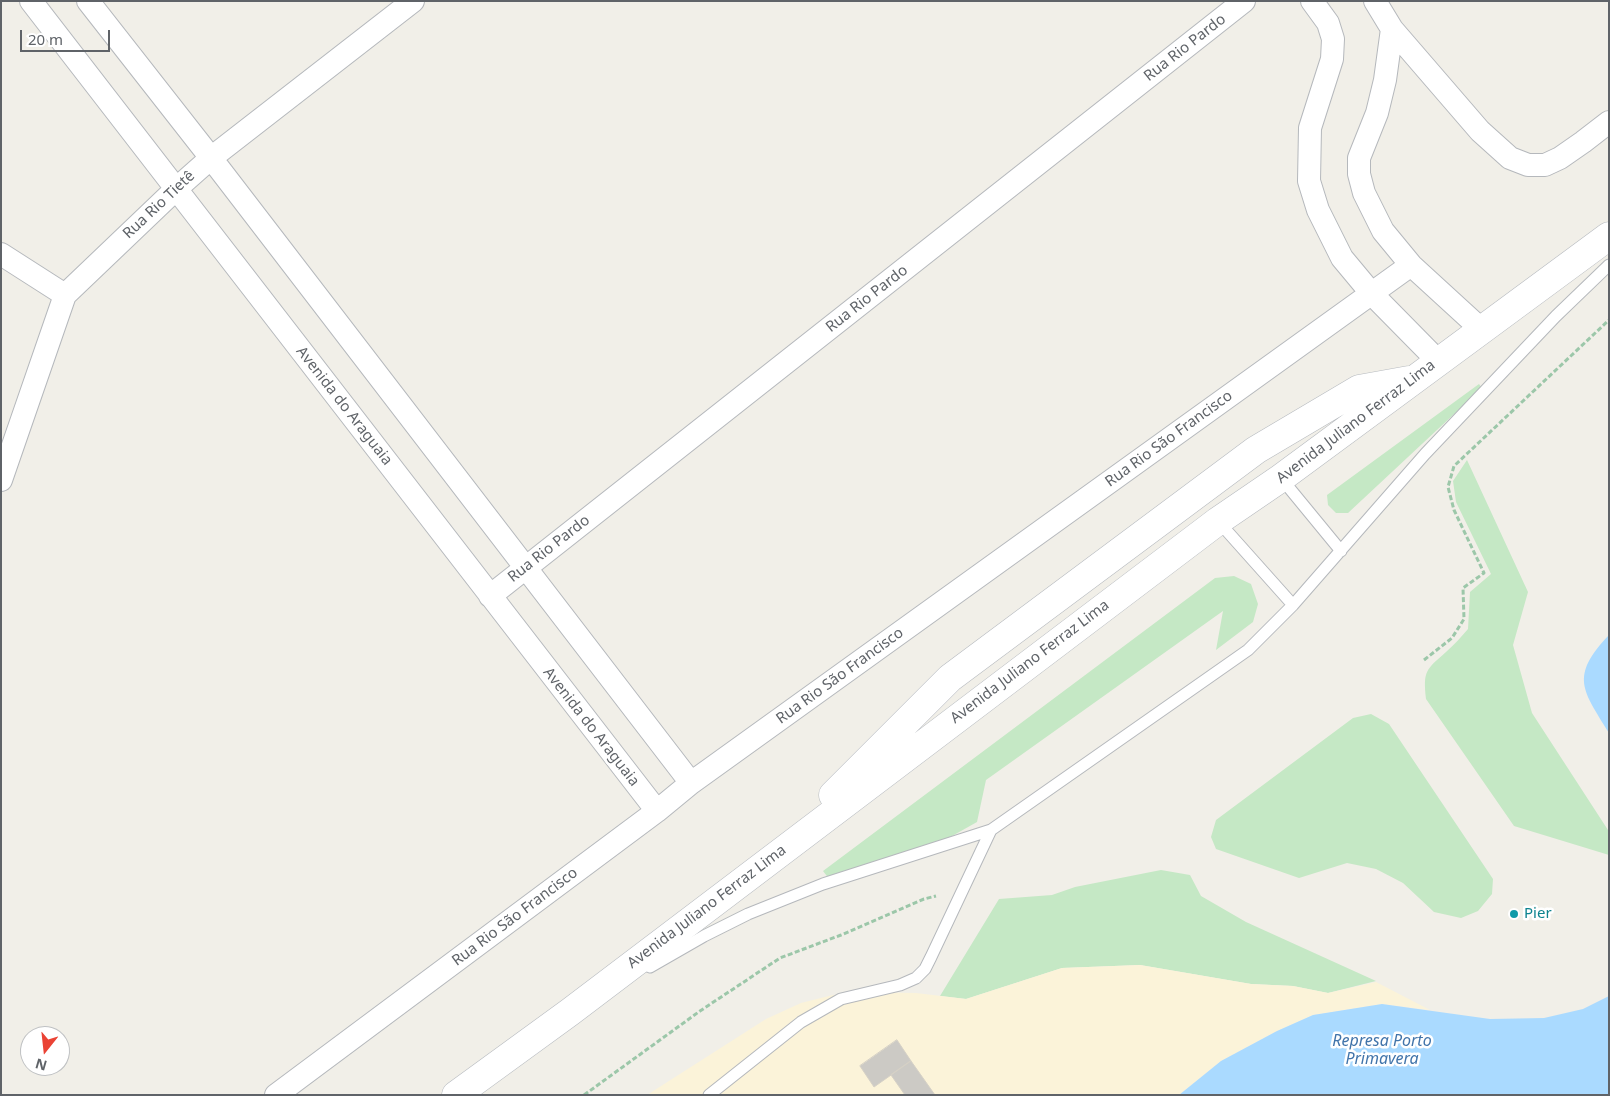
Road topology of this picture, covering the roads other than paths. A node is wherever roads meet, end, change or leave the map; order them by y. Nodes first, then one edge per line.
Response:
1 (32, 1) edge
2 (88, 1) edge
3 (413, 1) edge
4 (1244, 1) edge
5 (1312, 1) edge
6 (1375, 1) edge
7 (1392, 29) junction
8 (1609, 122) edge
9 (211, 158) junction
10 (176, 189) junction
11 (1609, 236) edge
12 (1, 254) edge
13 (1412, 265) junction
14 (1609, 265) edge
15 (1372, 294) junction
16 (65, 295) junction
17 (1482, 330) junction
18 (1438, 362) junction
19 (1415, 378) junction
20 (1256, 450) junction
21 (1281, 478) junction
22 (1, 480) edge
23 (1201, 490) junction
24 (1218, 521) junction
25 (1340, 551) junction
26 (526, 568) junction
27 (490, 596) junction
28 (1293, 604) junction
29 (690, 783) junction
30 (656, 811) junction
31 (991, 830) junction
32 (773, 857) junction
33 (570, 1012) junction
34 (276, 1095) edge
35 (456, 1095) edge
36 (709, 1095) edge

1 - 10 street, Avenida do Araguaia
2 - 9 street
3 - 9 street, Rua Rio Tietê
4 - 26 street, Rua Rio Pardo
5 - 15 street
6 - 7 street
7 - 8 street
7 - 13 street
9 - 10 street, Rua Rio Tietê
9 - 26 street
10 - 16 street, Rua Rio Tietê
10 - 27 street, Avenida do Araguaia
11 - 17 main road, Avenida Juliano Ferraz Lima
12 - 16 street
13 - 15 street, Rua Rio São Francisco
13 - 17 street
14 - 25 lane
15 - 18 street
15 - 29 street, Rua Rio São Francisco
16 - 22 street, Rua Rio Tietê
17 - 18 main road, Avenida Juliano Ferraz Lima
18 - 19 main road, Avenida Juliano Ferraz Lima
19 - 20 main road
19 - 21 main road, Avenida Juliano Ferraz Lima
20 - 21 main road
20 - 23 main road
21 - 24 main road, Avenida Juliano Ferraz Lima
21 - 25 lane
23 - 24 main road
23 - 32 main road
24 - 28 lane
24 - 32 main road, Avenida Juliano Ferraz Lima
25 - 28 lane
26 - 27 street, Rua Rio Pardo
26 - 29 street
27 - 30 street, Avenida do Araguaia
28 - 31 lane
29 - 30 street, Rua Rio São Francisco
30 - 34 street, Rua Rio São Francisco
31 - 33 lane
31 - 36 lane
32 - 33 main road, Avenida Juliano Ferraz Lima
33 - 35 main road, Avenida Juliano Ferraz Lima

